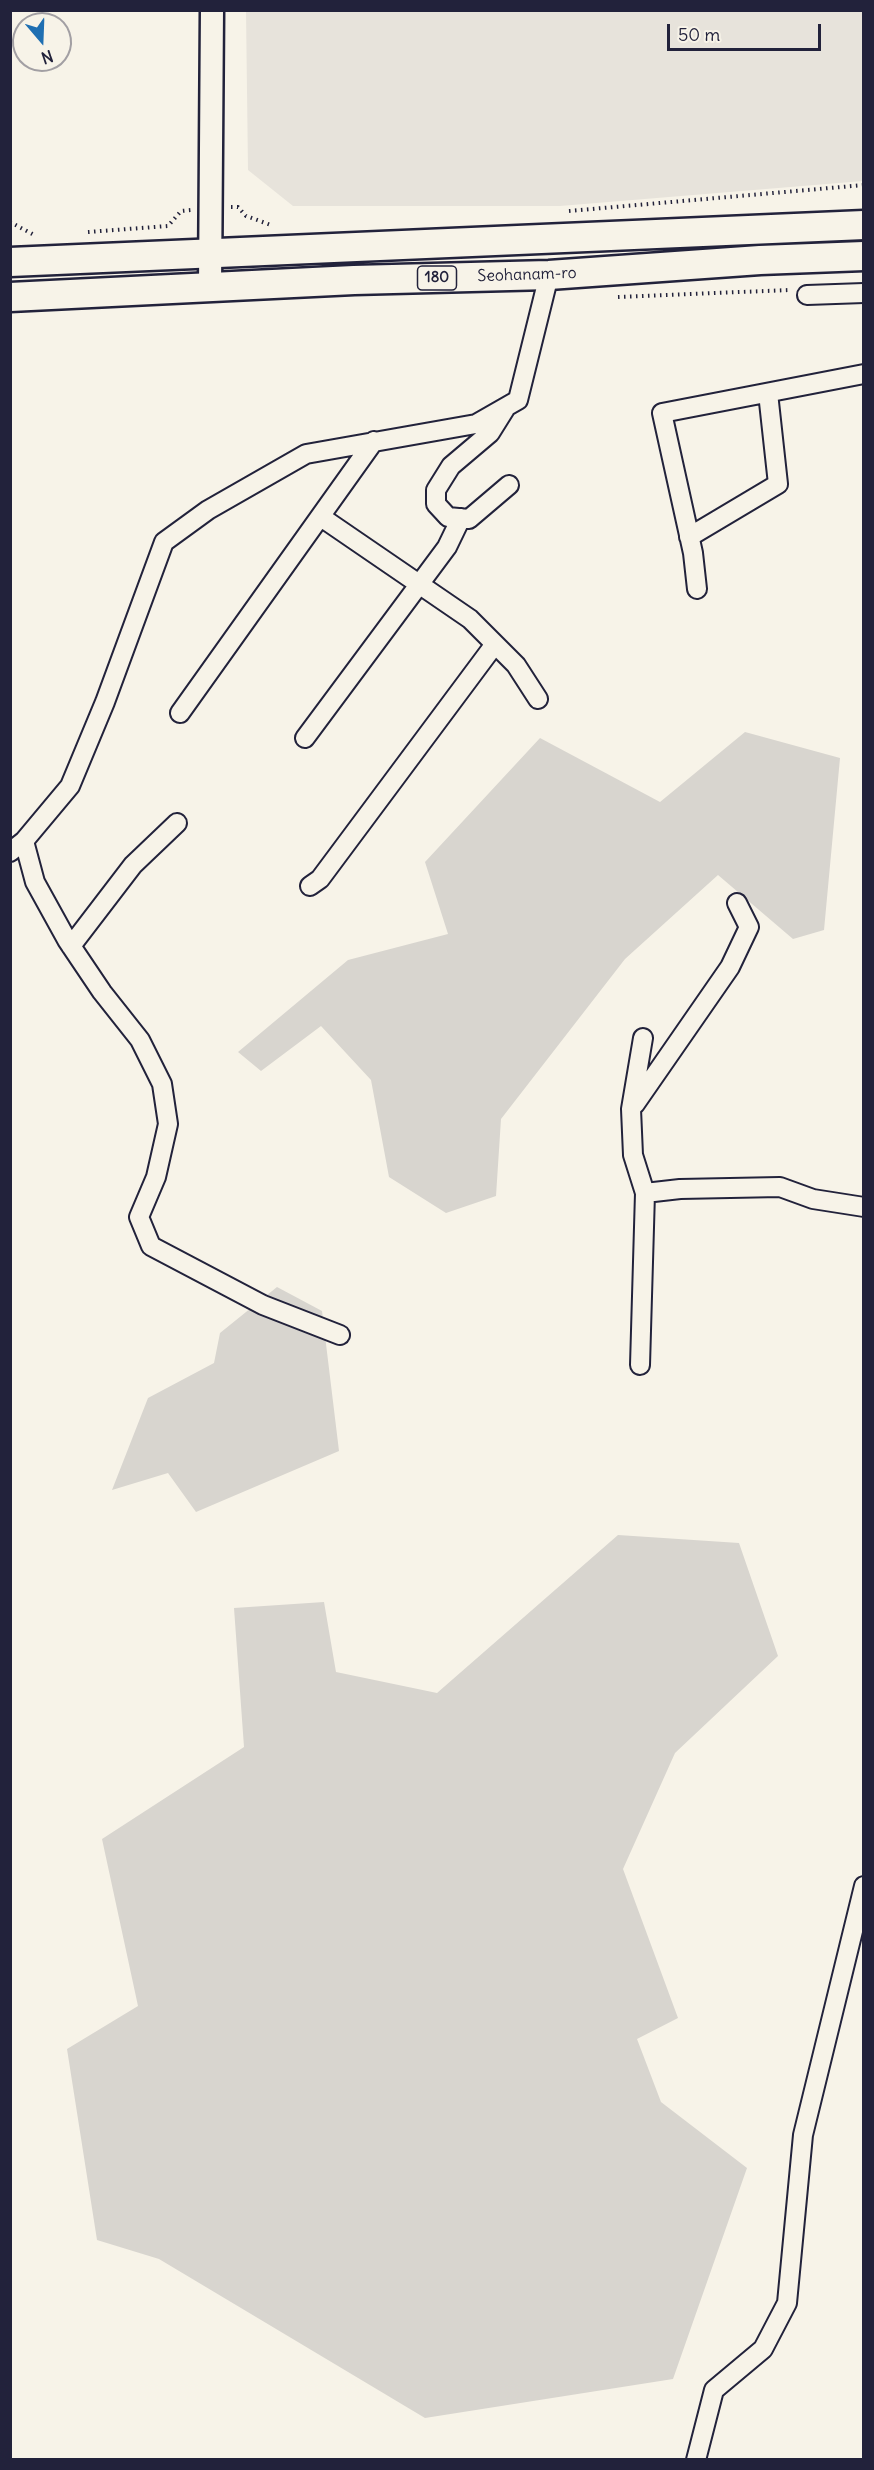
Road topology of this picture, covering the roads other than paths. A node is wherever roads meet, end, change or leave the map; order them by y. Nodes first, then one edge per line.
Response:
1 (212, 10) edge
2 (864, 225) edge
3 (210, 252) junction
4 (144, 255) junction
5 (864, 256) edge
6 (10, 262) edge
7 (549, 275) junction
8 (210, 286) junction
9 (864, 293) edge
10 (67, 294) junction
11 (807, 295) dead end
12 (17, 300) edge
13 (864, 374) edge
14 (768, 393) junction
15 (506, 407) junction
16 (374, 441) junction
17 (510, 484) dead end
18 (321, 517) junction
19 (461, 518) junction
20 (689, 537) junction
21 (420, 585) junction
22 (697, 589) dead end
23 (495, 644) junction
24 (538, 699) dead end
25 (180, 713) dead end
26 (305, 738) dead end
27 (177, 823) dead end
28 (17, 846) edge
29 (310, 886) dead end
30 (737, 903) dead end
31 (71, 946) junction
32 (643, 1038) dead end
33 (632, 1109) junction
34 (645, 1193) junction
35 (864, 1207) edge
36 (340, 1335) dead end
37 (640, 1365) dead end
38 (864, 1886) edge
39 (696, 2460) edge

1 - 3 street
2 - 3 main road, 180
3 - 4 main road, 180
3 - 8 street
4 - 6 main road, 180
4 - 10 main road
5 - 7 main road, Seohanam-ro / 180
7 - 8 main road, Seohanam-ro / 180
7 - 15 street
8 - 10 main road, Seohanam-ro / 180
9 - 11 street
10 - 12 main road, Seohanam-ro / 180
13 - 14 street
14 - 20 street
14 - 20 street
15 - 16 street
15 - 19 street
16 - 18 street
16 - 28 street
17 - 19 street
18 - 21 street
18 - 25 street
19 - 21 street
20 - 22 street
21 - 23 street
21 - 26 street
23 - 24 street
23 - 29 street
27 - 31 street
28 - 31 street
30 - 33 street
31 - 36 street
32 - 33 street
33 - 34 street
34 - 35 street
34 - 37 street
38 - 39 street

